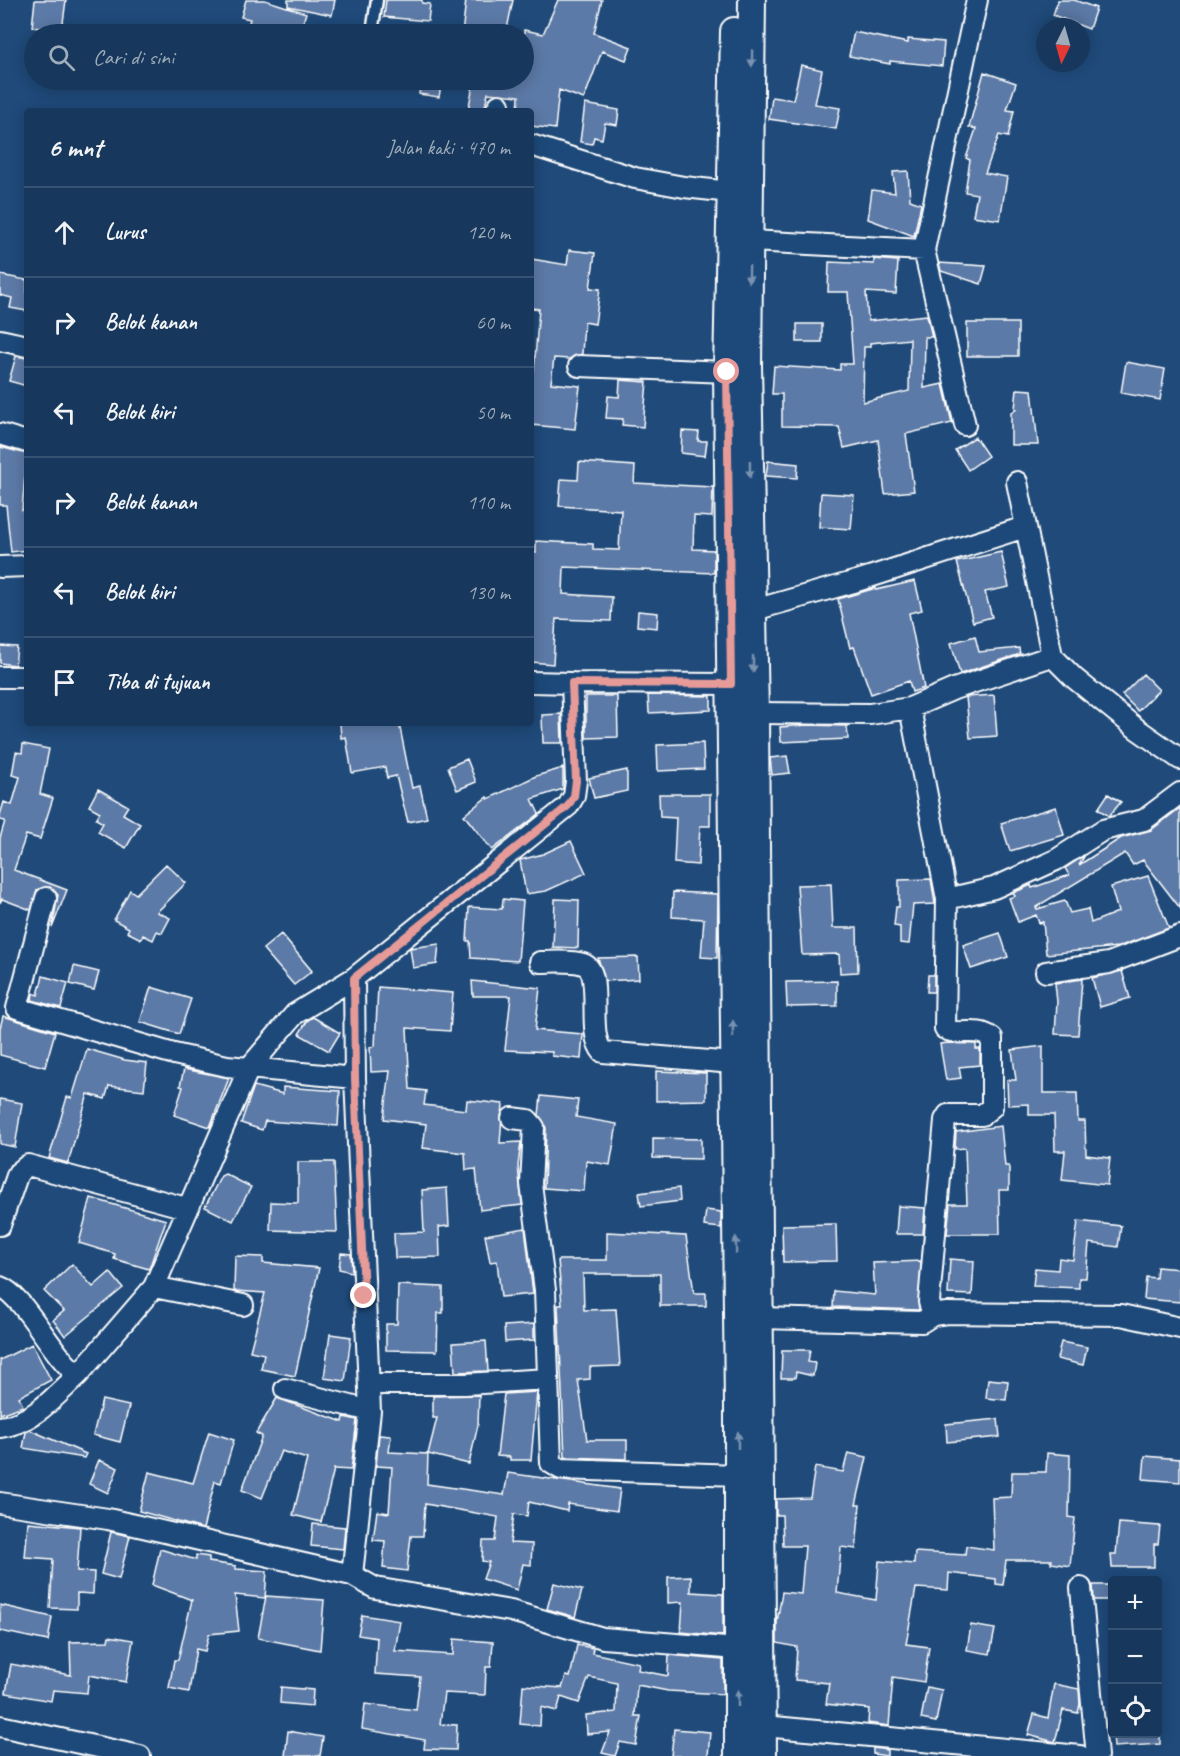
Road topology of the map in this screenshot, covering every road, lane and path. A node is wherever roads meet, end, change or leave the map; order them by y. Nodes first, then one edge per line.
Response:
1 (376, 0) edge
2 (735, 0) edge
3 (752, 0) edge
4 (977, 0) edge
5 (373, 24) edge
6 (534, 146) edge
7 (731, 192) junction
8 (749, 241) junction
9 (924, 250) junction
10 (0, 340) edge
11 (24, 345) edge
12 (579, 366) dead end
13 (727, 372) junction
14 (965, 425) dead end
15 (0, 434) edge
16 (24, 441) edge
17 (1017, 482) dead end
18 (1025, 527) junction
19 (24, 566) edge
20 (0, 567) edge
21 (754, 610) junction
22 (1052, 656) junction
23 (0, 677) edge
24 (24, 677) edge
25 (534, 682) edge
26 (572, 683) junction
27 (731, 684) junction
28 (910, 708) junction
29 (755, 713) junction
30 (1180, 759) edge
31 (1180, 793) edge
32 (46, 898) dead end
33 (947, 898) junction
34 (1180, 936) edge
35 (540, 962) dead end
36 (1046, 972) dead end
37 (354, 978) junction
38 (733, 1063) junction
39 (249, 1068) junction
40 (355, 1078) junction
41 (512, 1118) dead end
42 (186, 1208) junction
43 (0, 1225) edge
44 (0, 1287) edge
45 (154, 1287) junction
46 (243, 1305) dead end
47 (933, 1315) junction
48 (759, 1318) junction
49 (1180, 1328) edge
50 (78, 1376) junction
51 (548, 1378) junction
52 (370, 1384) junction
53 (285, 1389) dead end
54 (370, 1410) junction
55 (0, 1427) edge
56 (738, 1475) junction
57 (0, 1503) edge
58 (352, 1575) junction
59 (1082, 1588) dead end
60 (750, 1649) junction
61 (0, 1726) edge
62 (764, 1726) junction
63 (140, 1756) edge
64 (738, 1756) edge
65 (763, 1756) edge
66 (1080, 1756) edge
67 (1096, 1756) edge

1 - 5 lane
2 - 7 street
3 -> 8 street
4 - 9 street
6 - 7 street
7 - 13 street
8 - 9 street
8 -> 21 street
9 - 14 street
10 - 11 street
12 - 13 street
13 - 27 street
15 - 16 street
17 - 18 street
18 - 21 street
18 - 22 street
19 - 20 street
21 -> 29 street
22 - 28 street
22 - 30 street
23 - 24 street
25 - 26 street
26 - 27 street
26 - 37 street
38 -> 27 street
28 - 29 street
28 - 33 street
29 - 48 street
31 - 33 street
32 - 39 street
33 - 47 street
34 - 36 street
35 - 38 street
37 - 39 street
37 - 40 street
56 -> 38 street
39 - 40 street
39 - 42 street
40 - 52 street
41 - 51 street
42 - 43 street
42 - 45 street
44 - 50 street
45 - 46 street
45 - 50 street
47 - 48 street
47 - 49 street
48 - 60 street
50 - 55 street
51 - 52 street
51 - 56 street
52 - 54 street
53 - 54 street
54 - 58 street
56 - 60 street
57 - 58 street
58 - 60 street
59 - 67 street
60 - 62 street
64 -> 60 street
61 - 63 street
62 - 65 street
62 - 66 street

